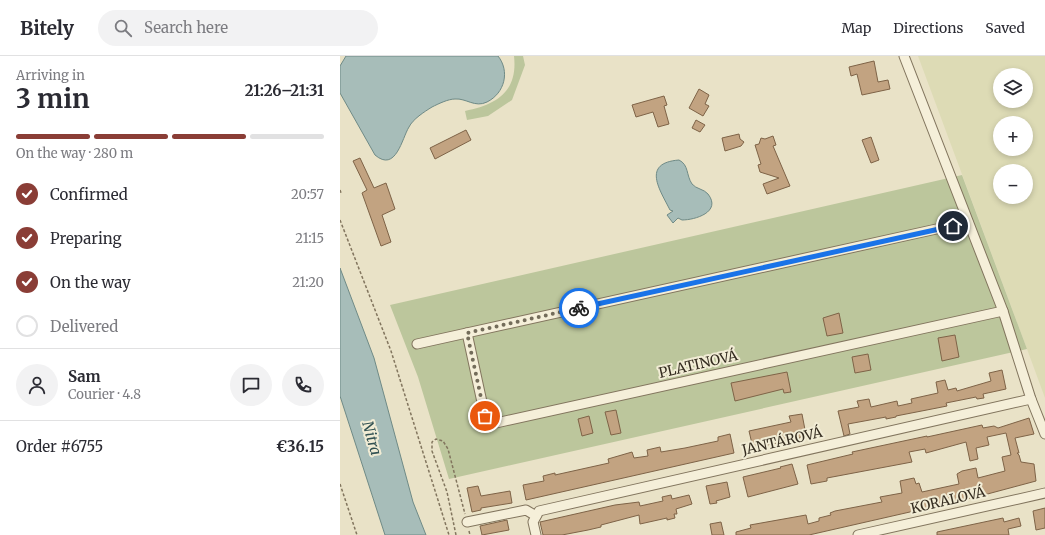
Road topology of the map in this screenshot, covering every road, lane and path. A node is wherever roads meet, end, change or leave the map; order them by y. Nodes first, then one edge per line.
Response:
1 (904, 56) edge
2 (340, 190) edge
3 (342, 192) dead end
4 (340, 220) edge
5 (968, 222) junction
6 (1003, 311) junction
7 (467, 333) junction
8 (417, 344) dead end
9 (1031, 399) junction
10 (1045, 434) edge
11 (340, 484) edge
12 (1045, 493) edge
13 (538, 513) junction
14 (467, 522) joint
15 (357, 535) edge
16 (449, 535) edge
17 (456, 535) edge
18 (536, 535) edge
19 (858, 535) edge

1 - 5 street
2 - 3 path
4 - 16 path
5 - 6 street
5 - 7 street
6 - 7 street, PLATINOVÁ
6 - 9 street
7 - 8 street
9 - 10 street
9 - 13 street, JANTÁROVÁ
11 - 15 path
12 - 19 street, KORALOVÁ
13 - 14 street
13 - 18 street
14 - 17 path

